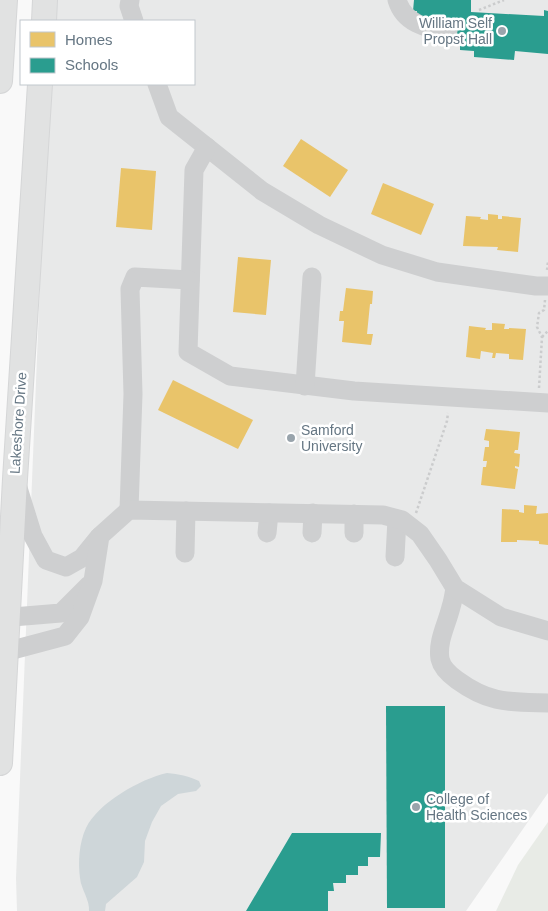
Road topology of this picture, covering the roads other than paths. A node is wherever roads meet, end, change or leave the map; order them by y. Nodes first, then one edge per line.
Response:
1 (5, 0) edge
2 (45, 0) edge
3 (130, 0) edge
4 (397, 0) edge
5 (44, 20) edge
6 (134, 20) edge
7 (448, 31) dead end
8 (0, 81) edge
9 (40, 85) edge
10 (157, 85) edge
11 (207, 147) junction
12 (312, 277) dead end
13 (190, 280) junction
14 (548, 286) edge
15 (306, 386) junction
16 (543, 402) edge
17 (15, 479) junction
18 (129, 510) junction
19 (186, 511) junction
20 (269, 512) junction
21 (313, 514) junction
22 (354, 514) junction
23 (404, 523) junction
24 (267, 533) dead end
25 (312, 533) dead end
26 (354, 533) dead end
27 (100, 536) junction
28 (184, 553) dead end
29 (395, 557) dead end
30 (93, 581) junction
31 (455, 588) junction
32 (3, 618) edge
33 (548, 631) edge
34 (5, 652) junction
35 (548, 703) edge
36 (0, 763) edge

1 - 8 main road
2 - 5 main road
3 - 6 street
4 - 7 street
9 - 17 main road, Lakeshore Drive
10 - 11 street
11 - 13 street
11 - 14 street
12 - 15 street
13 - 15 street
13 - 18 street
15 - 16 street
17 - 27 street
17 - 32 main road, Lakeshore Drive
18 - 19 street
18 - 27 street
19 - 20 street
19 - 28 street
20 - 21 street
20 - 24 street
21 - 22 street
21 - 25 street
22 - 23 street
22 - 26 street
23 - 29 street
23 - 31 street
27 - 30 street
30 - 32 street
30 - 34 street
31 - 33 street
31 - 35 street
32 - 34 main road, Lakeshore Drive
34 - 36 main road, Lakeshore Drive

